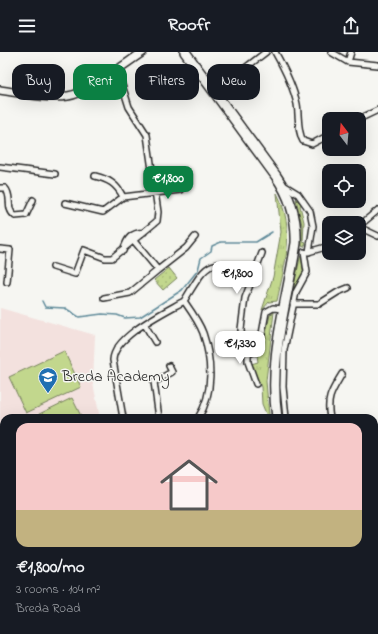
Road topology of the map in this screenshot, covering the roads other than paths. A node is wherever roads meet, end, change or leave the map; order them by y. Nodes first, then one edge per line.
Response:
1 (142, 52) edge
2 (185, 52) edge
3 (266, 52) edge
4 (275, 52) edge
5 (331, 52) edge
6 (351, 52) edge
7 (348, 62) junction
8 (124, 64) edge
9 (250, 64) edge
10 (378, 65) edge
11 (207, 82) edge
12 (0, 90) edge
13 (73, 95) edge
14 (127, 100) edge
15 (220, 100) edge
16 (378, 110) edge
17 (366, 116) edge
18 (322, 139) edge
19 (0, 167) edge
20 (55, 174) dead end
21 (95, 176) dead end
22 (281, 184) junction
23 (0, 188) edge
24 (180, 190) dead end
25 (155, 192) junction
26 (300, 196) junction
27 (123, 197) junction
28 (289, 198) junction
29 (34, 200) dead end
30 (65, 203) dead end
31 (378, 210) edge
32 (366, 221) edge
33 (366, 230) edge
34 (145, 232) junction
35 (378, 236) edge
36 (194, 237) dead end
37 (134, 241) junction
38 (322, 248) edge
39 (0, 249) edge
40 (123, 251) junction
41 (303, 252) junction
42 (262, 253) dead end
43 (52, 267) dead end
44 (158, 270) junction
45 (254, 274) junction
46 (7, 282) dead end
47 (348, 288) dead end
48 (104, 298) dead end
49 (184, 301) junction
50 (293, 304) junction
51 (283, 309) junction
52 (145, 325) junction
53 (155, 342) dead end
54 (248, 354) junction
55 (169, 366) dead end
56 (342, 374) dead end
57 (256, 384) dead end
58 (122, 414) edge
59 (158, 414) edge
60 (200, 414) edge
61 (276, 414) edge
62 (286, 414) edge
63 (329, 414) edge

1 - 8 street
2 - 11 highway
3 - 9 street
4 - 18 street
5 - 7 street
6 - 7 street
7 - 10 street
12 - 13 street
14 - 25 street
15 - 22 highway
16 - 17 street
19 - 20 street
21 - 27 street
22 - 26 street
22 - 28 highway
23 - 29 street
24 - 25 street
25 - 27 street
25 - 34 street
26 - 28 street
26 - 41 street
27 - 30 street
28 - 41 highway
31 - 32 street
33 - 35 street
34 - 37 street
34 - 40 street
36 - 44 street
37 - 40 street
37 - 44 street
38 - 41 street
39 - 46 street
40 - 43 street
41 - 50 street
41 - 51 highway
42 - 45 street
44 - 48 street
45 - 49 street
45 - 54 street
47 - 50 street
49 - 52 street
49 - 60 street
50 - 62 street
51 - 54 street
51 - 61 highway
52 - 53 street
52 - 58 street
54 - 57 street
55 - 59 street
56 - 63 street

